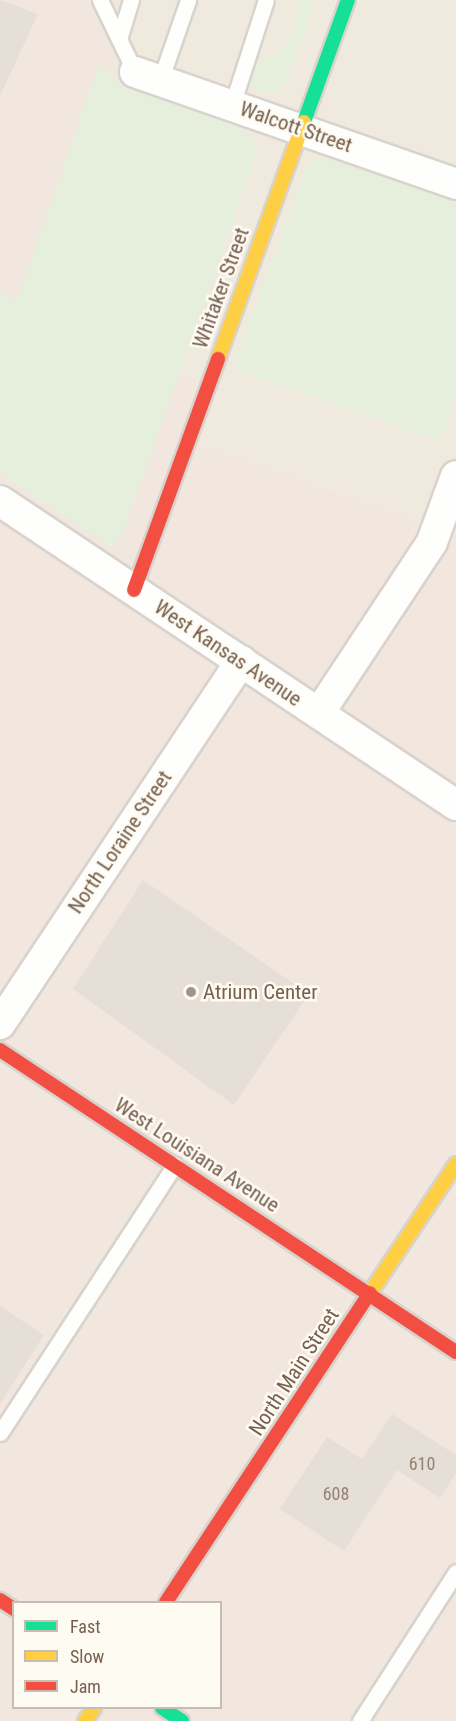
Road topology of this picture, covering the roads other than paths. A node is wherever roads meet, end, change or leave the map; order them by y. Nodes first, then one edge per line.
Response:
1 (100, 0) edge
2 (131, 0) edge
3 (188, 0) edge
4 (266, 0) edge
5 (348, 0) edge
6 (119, 39) junction
7 (148, 76) junction
8 (232, 105) junction
9 (301, 129) junction
10 (456, 184) edge
11 (456, 476) edge
12 (0, 501) edge
13 (134, 590) junction
14 (241, 661) junction
15 (319, 713) junction
16 (456, 805) edge
17 (0, 1024) edge
18 (0, 1050) edge
19 (456, 1164) edge
20 (175, 1166) junction
21 (370, 1294) junction
22 (456, 1352) edge
23 (0, 1433) edge
24 (456, 1572) edge
25 (167, 1601) edge
26 (165, 1709) edge
27 (182, 1721) edge
28 (360, 1721) edge

1 - 6 lane
2 - 6 lane
3 - 7 lane
4 - 8 lane
5 - 9 street, Whitaker Street
6 - 7 lane
7 - 8 street, Walcott Street
8 - 9 street, Walcott Street
9 - 10 street, Walcott Street
9 - 13 street, Whitaker Street
11 - 15 street
12 - 13 street, West Kansas Avenue
13 - 14 street, West Kansas Avenue
14 - 15 street, West Kansas Avenue
14 - 17 street, North Loraine Street
15 - 16 street, West Kansas Avenue
18 - 20 street, West Louisiana Avenue
19 - 21 street, North Main Street
20 - 21 street, West Louisiana Avenue
20 - 23 lane
21 - 22 street, West Louisiana Avenue
21 - 25 street, North Main Street
24 - 28 lane
26 - 27 street

